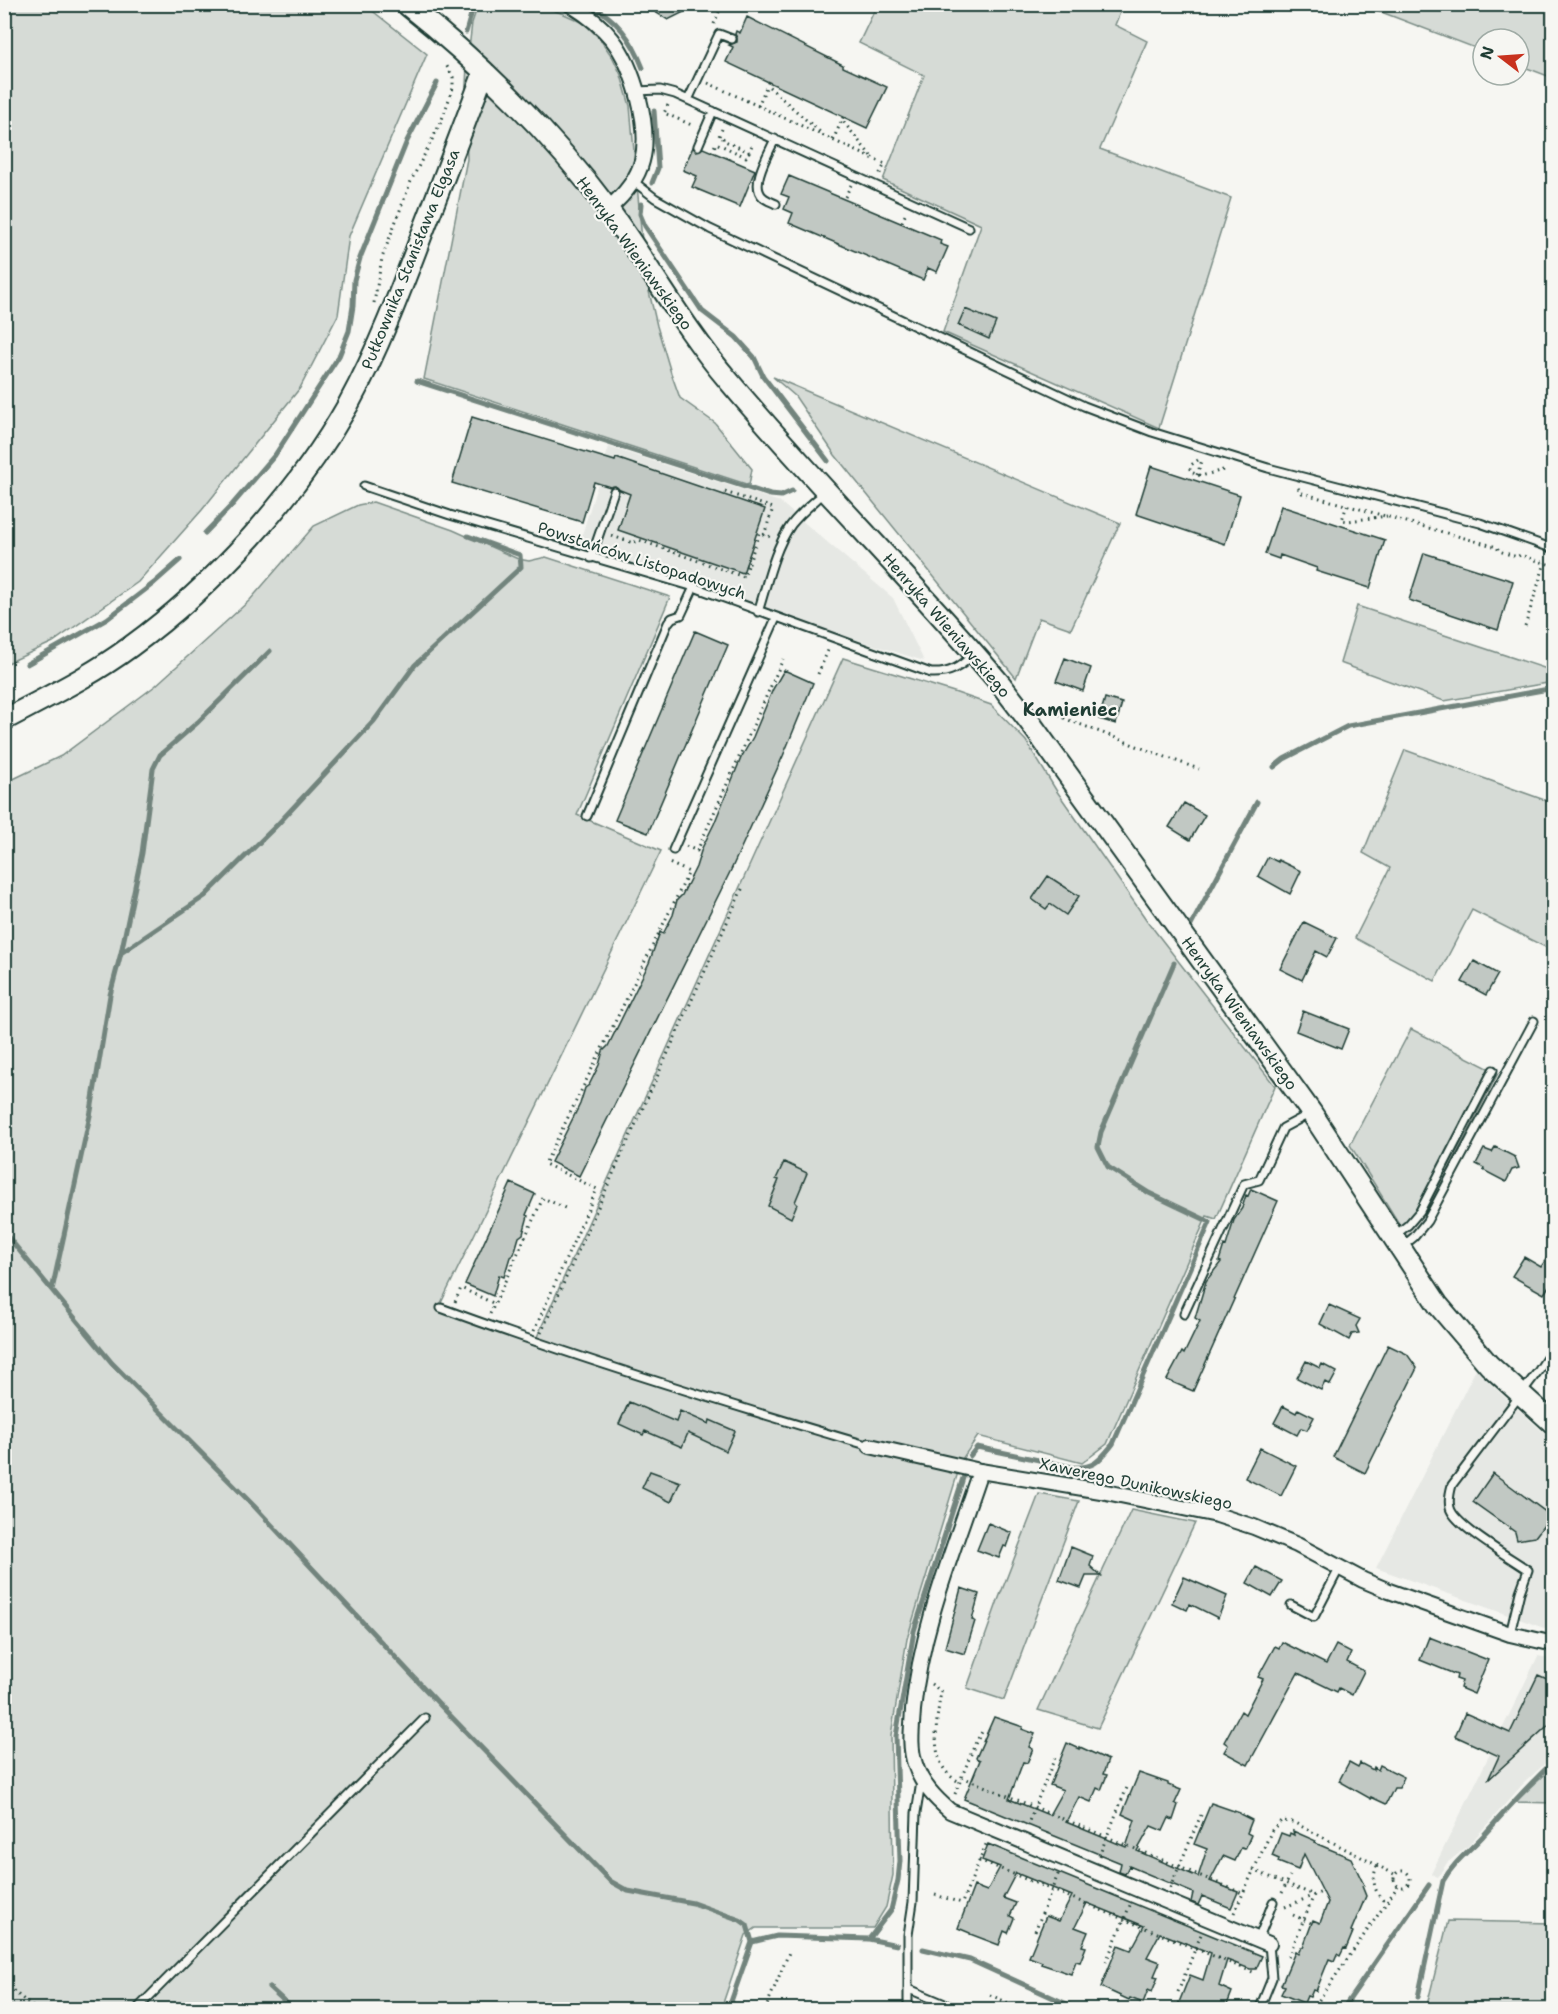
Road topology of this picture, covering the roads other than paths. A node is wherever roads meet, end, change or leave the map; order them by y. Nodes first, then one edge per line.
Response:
1 (406, 4) edge
2 (570, 4) edge
3 (732, 39) dead end
4 (484, 72) junction
5 (636, 91) junction
6 (688, 100) junction
7 (713, 111) junction
8 (775, 139) junction
9 (698, 146) dead end
10 (633, 181) junction
11 (776, 204) dead end
12 (608, 209) junction
13 (969, 228) dead end
14 (364, 486) dead end
15 (614, 491) dead end
16 (826, 491) junction
17 (1554, 549) edge
18 (591, 558) junction
19 (694, 587) junction
20 (758, 612) junction
21 (776, 618) junction
22 (975, 654) junction
23 (4, 720) edge
24 (587, 816) dead end
25 (675, 846) road end
26 (1534, 1021) dead end
27 (1493, 1070) dead end
28 (1311, 1112) junction
29 (1397, 1242) junction
30 (441, 1308) dead end
31 (1184, 1314) dead end
32 (1554, 1347) edge
33 (1519, 1395) junction
34 (1554, 1424) edge
35 (870, 1446) joint
36 (980, 1471) junction
37 (1340, 1567) junction
38 (1291, 1605) dead end
39 (1510, 1635) junction
40 (1554, 1644) edge
41 (425, 1718) dead end
42 (921, 1779) junction
43 (1273, 1902) road end
44 (1263, 1942) junction
45 (909, 1989) junction
46 (136, 2010) edge
47 (908, 2010) edge
48 (959, 2010) edge
49 (1259, 2010) edge

1 - 4 street, Henryka Wieniawskiego
2 - 5 street
3 - 6 lane
4 - 12 street, Henryka Wieniawskiego
4 - 23 street, Pułkownika Stanisława Elgasa
5 - 6 lane
5 - 10 street
6 - 7 lane
7 - 8 lane
7 - 9 lane
8 - 11 lane
8 - 13 lane
10 - 12 street
10 - 17 lane
12 - 16 street, Henryka Wieniawskiego
14 - 18 lane, Powstańców Listopadowych
15 - 18 lane
16 - 20 lane
16 - 22 street, Henryka Wieniawskiego
18 - 19 lane, Powstańców Listopadowych
19 - 20 lane, Powstańców Listopadowych
19 - 24 lane
20 - 21 lane, Powstańców Listopadowych
21 - 22 lane, Powstańców Listopadowych
21 - 25 lane
22 - 28 street, Henryka Wieniawskiego
26 - 29 lane
27 - 29 lane
28 - 29 street, Henryka Wieniawskiego
28 - 31 lane
29 - 33 street, Henryka Wieniawskiego
30 - 35 lane
32 - 33 lane
33 - 34 street, Henryka Wieniawskiego
33 - 39 lane
35 - 36 street, Xawerego Dunikowskiego
36 - 37 street, Xawerego Dunikowskiego
36 - 42 street
37 - 38 lane
37 - 39 street, Xawerego Dunikowskiego
39 - 40 street, Xawerego Dunikowskiego
41 - 46 lane
42 - 44 street
42 - 45 lane
43 - 44 lane
44 - 49 lane
45 - 47 lane
45 - 48 lane

